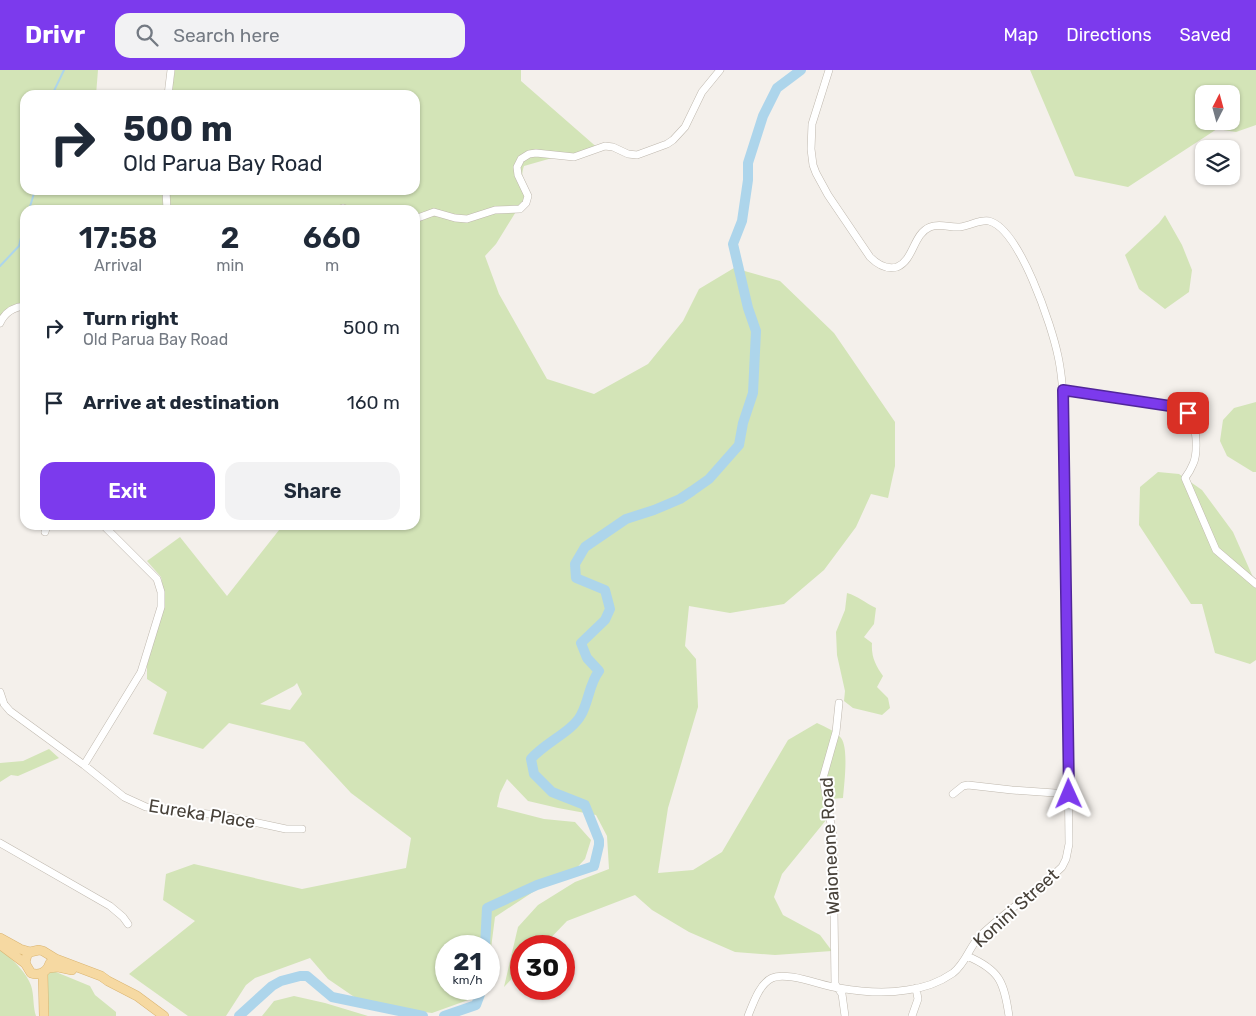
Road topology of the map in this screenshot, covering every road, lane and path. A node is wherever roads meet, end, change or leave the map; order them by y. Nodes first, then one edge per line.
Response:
1 (170, 70) edge
2 (720, 70) edge
3 (829, 70) edge
4 (168, 90) edge
5 (420, 217) edge
6 (20, 307) edge
7 (0, 323) edge
8 (1063, 390) junction
9 (107, 530) edge
10 (1256, 584) edge
11 (0, 692) edge
12 (839, 703) dead end
13 (84, 766) junction
14 (954, 794) dead end
15 (1069, 794) junction
16 (302, 829) dead end
17 (0, 843) edge
18 (128, 924) dead end
19 (0, 938) edge
20 (0, 944) edge
21 (30, 952) junction
22 (48, 956) junction
23 (967, 956) junction
24 (26, 964) junction
25 (41, 971) junction
26 (108, 981) junction
27 (838, 988) junction
28 (916, 988) junction
29 (39, 1016) edge
30 (44, 1016) edge
31 (164, 1016) edge
32 (748, 1016) edge
33 (844, 1016) edge
34 (912, 1016) edge
35 (1009, 1016) edge

1 - 4 street
2 - 5 street
3 - 8 street, Konini Street
6 - 7 street
8 - 10 street
8 - 15 street, Konini Street
9 - 13 street
11 - 13 street, Eureka Place
12 - 27 street, Waioneone Road
13 - 16 street, Eureka Place
14 - 15 street
15 - 23 street, Konini Street
17 - 18 street
19 - 21 main road
20 - 24 main road
21 - 22 main road
21 - 24 main road
22 - 25 main road
22 - 26 main road
23 - 28 street, Konini Street
23 - 35 street
24 - 25 main road
25 - 26 main road
25 - 29 main road
25 - 30 main road
26 - 31 main road
27 - 28 street, Konini Street
27 - 32 street, Konini Street
27 - 33 street, Waioneone Road
28 - 34 street

